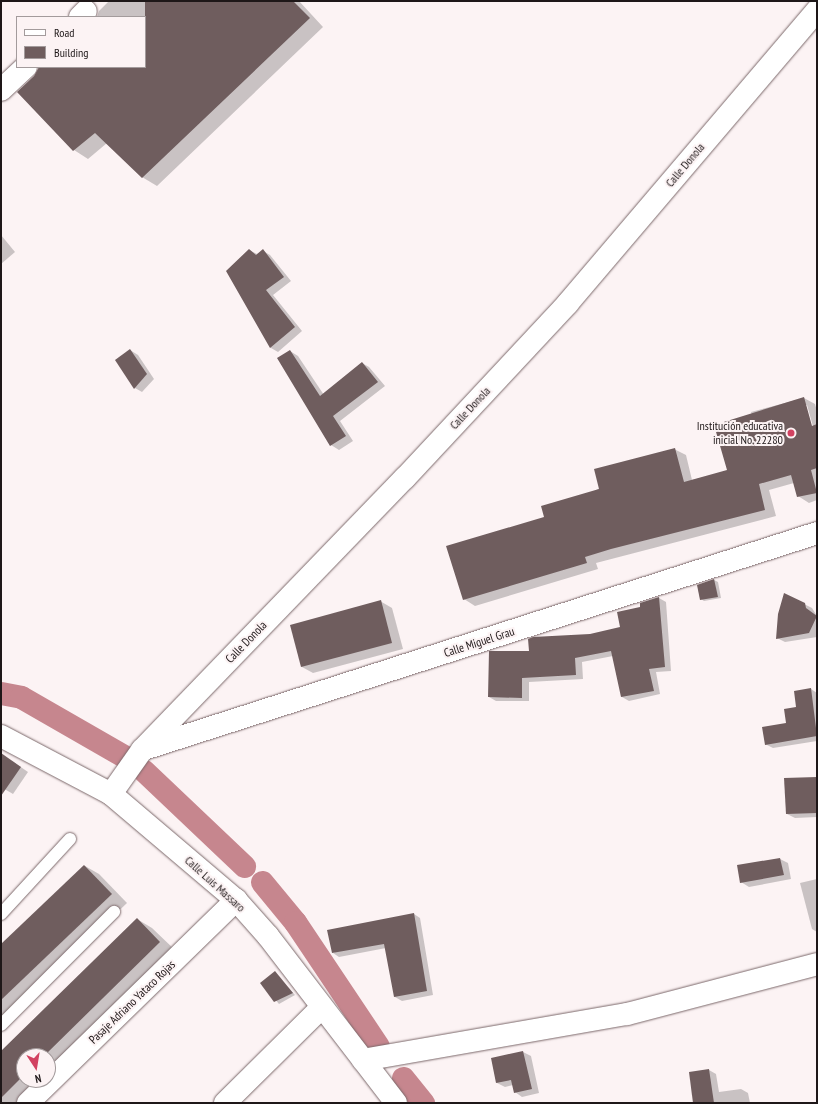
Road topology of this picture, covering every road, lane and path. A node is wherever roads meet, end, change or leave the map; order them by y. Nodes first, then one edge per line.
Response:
1 (817, 10) edge
2 (25, 68) edge
3 (1, 90) edge
4 (817, 533) edge
5 (1, 736) edge
6 (142, 750) junction
7 (111, 794) junction
8 (70, 839) dead end
9 (236, 900) junction
10 (114, 912) dead end
11 (1, 914) edge
12 (817, 964) edge
13 (322, 1007) junction
14 (1, 1025) edge
15 (363, 1060) junction
16 (28, 1103) edge
17 (225, 1103) edge
18 (396, 1103) edge

1 - 6 street, Calle Donola
2 - 3 street
4 - 6 street, Calle Miguel Grau
5 - 7 street, Calle Luis Massaro
6 - 7 street, Calle Donola
7 - 9 street, Calle Luis Massaro
8 - 11 lane
9 - 13 street, Calle Luis Massaro
9 - 16 street, Pasaje Adriano Yataco Rojas
10 - 14 lane
12 - 15 street
13 - 15 street, Calle Luis Massaro
13 - 17 street
15 - 18 street, Calle Luis Massaro

